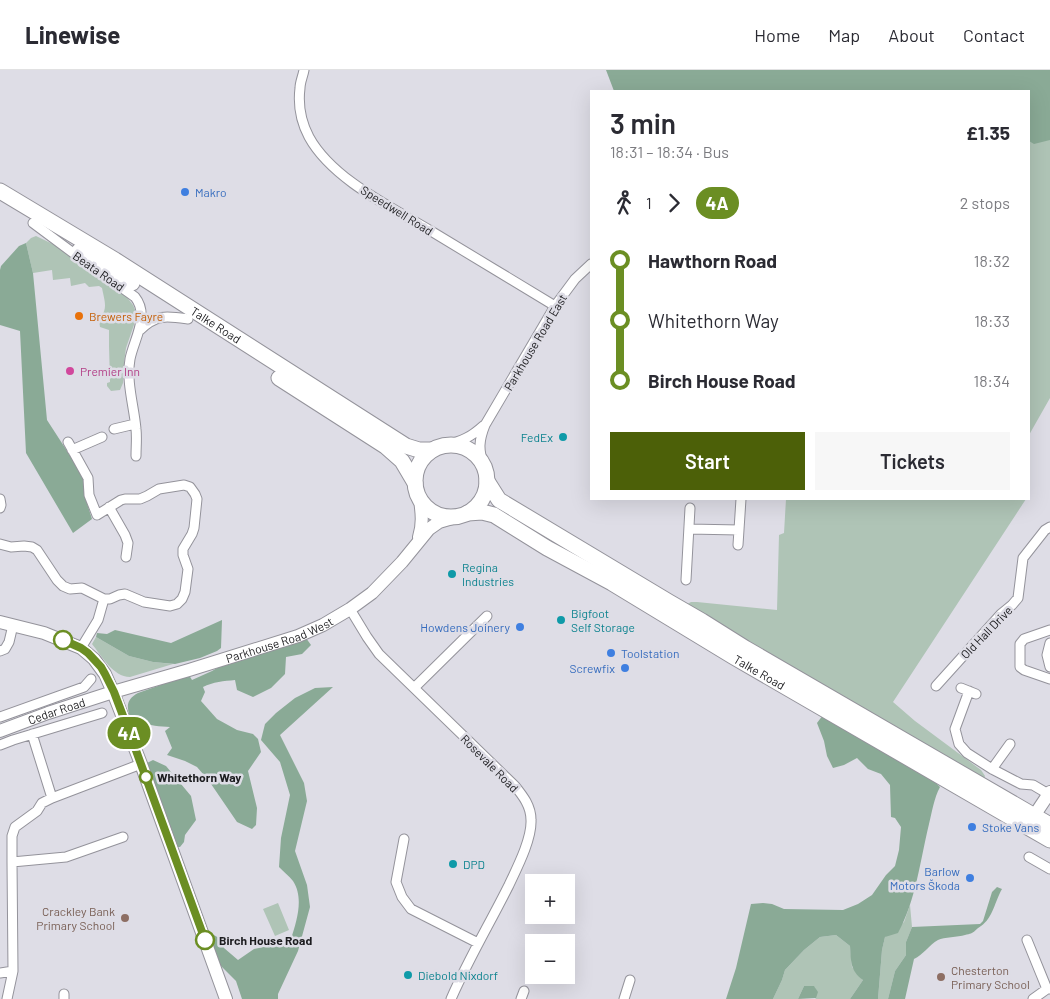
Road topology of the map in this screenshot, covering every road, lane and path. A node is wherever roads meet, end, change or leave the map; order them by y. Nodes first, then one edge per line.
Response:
1 (304, 70) edge
2 (0, 191) edge
3 (0, 203) edge
4 (33, 223) junction
5 (590, 265) edge
6 (555, 306) junction
7 (188, 319) junction
8 (138, 332) junction
9 (135, 424) junction
10 (485, 425) junction
11 (114, 429) dead end
12 (102, 437) dead end
13 (439, 448) junction
14 (136, 456) dead end
15 (484, 466) junction
16 (487, 480) junction
17 (415, 482) junction
18 (0, 499) edge
19 (420, 500) junction
20 (741, 500) edge
21 (109, 507) junction
22 (0, 508) edge
23 (690, 508) dead end
24 (98, 515) junction
25 (462, 515) junction
26 (102, 524) dead end
27 (1050, 527) edge
28 (689, 529) junction
29 (739, 530) junction
30 (417, 542) junction
31 (0, 544) edge
32 (738, 545) dead end
33 (126, 557) dead end
34 (686, 580) dead end
35 (104, 599) junction
36 (350, 609) junction
37 (669, 609) junction
38 (488, 616) dead end
39 (0, 622) edge
40 (14, 626) junction
41 (1050, 630) edge
42 (1050, 643) edge
43 (81, 648) junction
44 (0, 651) edge
45 (1050, 668) edge
46 (91, 679) dead end
47 (1050, 679) edge
48 (936, 682) dead end
49 (415, 688) junction
50 (969, 691) dead end
51 (114, 692) junction
52 (98, 712) dead end
53 (0, 717) edge
54 (0, 731) edge
55 (32, 734) junction
56 (0, 744) edge
57 (1010, 744) dead end
58 (141, 764) junction
59 (992, 769) junction
60 (1050, 793) edge
61 (52, 798) junction
62 (1031, 821) junction
63 (1050, 825) edge
64 (1050, 833) edge
65 (123, 837) dead end
66 (404, 839) dead end
67 (1050, 840) edge
68 (1029, 856) dead end
69 (12, 862) junction
70 (1050, 869) edge
71 (1027, 940) dead end
72 (478, 943) junction
73 (13, 971) junction
74 (0, 973) edge
75 (630, 980) dead end
76 (1048, 989) edge
77 (7, 999) edge
78 (226, 999) edge
79 (451, 999) edge
80 (624, 999) edge
81 (1034, 999) edge

1 - 6 street, Speedwell Road
2 - 13 highway, Talke Road
3 - 4 highway, Talke Road
4 - 7 highway, Talke Road
4 - 8 street, Beata Road
5 - 6 street, Parkhouse Road East
6 - 10 street, Parkhouse Road East
7 - 8 street
7 - 17 highway, Talke Road
8 - 9 street, Beata Road
9 - 11 street
9 - 14 street, Beata Road
10 - 13 street, Parkhouse Road East
10 - 15 street, Parkhouse Road East
12 - 24 street
13 - 15 highway
13 - 17 highway
15 - 16 highway
16 - 25 highway
16 - 37 highway, Talke Road
17 - 19 highway
18 - 22 street
19 - 25 highway
19 - 30 street, Parkhouse Road West
20 - 29 street
21 - 24 street
21 - 33 street
21 - 35 street
23 - 28 street
24 - 26 street
25 - 30 street, Parkhouse Road West
25 - 37 highway, Talke Road
27 - 48 street, Old Hall Drive
28 - 29 street
28 - 34 street
29 - 32 street
30 - 36 street, Parkhouse Road West
31 - 35 street
35 - 43 street
36 - 49 street, Rosevale Road
36 - 51 street, Parkhouse Road West
37 - 62 highway, Talke Road
38 - 49 street
39 - 40 street
40 - 43 street
40 - 44 street
41 - 47 street
42 - 45 street
43 - 51 street
46 - 53 street
49 - 72 street, Rosevale Road
50 - 59 street
51 - 54 street, Cedar Road
51 - 58 street
52 - 55 street, Cedar Road
55 - 56 street, Cedar Road
55 - 61 street
57 - 59 street
58 - 61 street
58 - 78 street
59 - 60 street
60 - 62 street
61 - 69 street
62 - 63 highway, Talke Road
62 - 64 highway, Talke Road
62 - 67 highway, Talke Road
65 - 69 street
66 - 72 street
68 - 70 street
69 - 73 street
71 - 76 street
72 - 79 street, Rosevale Road
73 - 74 street
73 - 77 street
75 - 80 street
76 - 81 street

